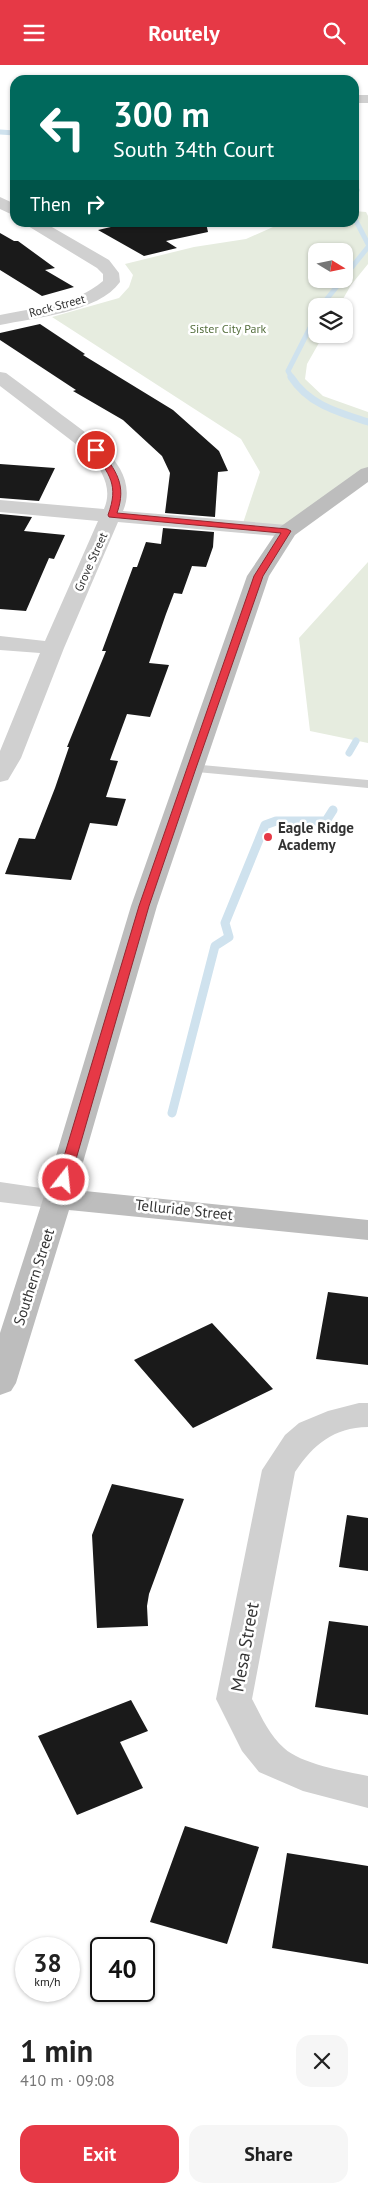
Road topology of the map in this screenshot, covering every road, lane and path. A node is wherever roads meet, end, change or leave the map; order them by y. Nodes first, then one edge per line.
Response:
1 (42, 227) edge
2 (0, 320) edge
3 (0, 377) edge
4 (368, 473) edge
5 (0, 505) edge
6 (112, 515) junction
7 (287, 531) junction
8 (0, 643) edge
9 (53, 648) junction
10 (191, 768) junction
11 (0, 775) edge
12 (368, 784) edge
13 (0, 1191) edge
14 (58, 1199) junction
15 (368, 1230) edge
16 (0, 1383) edge
17 (368, 1415) edge
18 (368, 1792) edge

1 - 2 street, Rock Street
3 - 6 street, Grove Street
4 - 7 street, Southern Street
5 - 6 street
6 - 7 street
6 - 9 street, Grove Street
7 - 10 street, Southern Street
8 - 9 street
9 - 11 street, Grove Street
10 - 12 lane
10 - 14 street, Southern Street
13 - 14 street, Telluride Street
14 - 15 street, Telluride Street
14 - 16 street, Southern Street
17 - 18 street, Mesa Street

